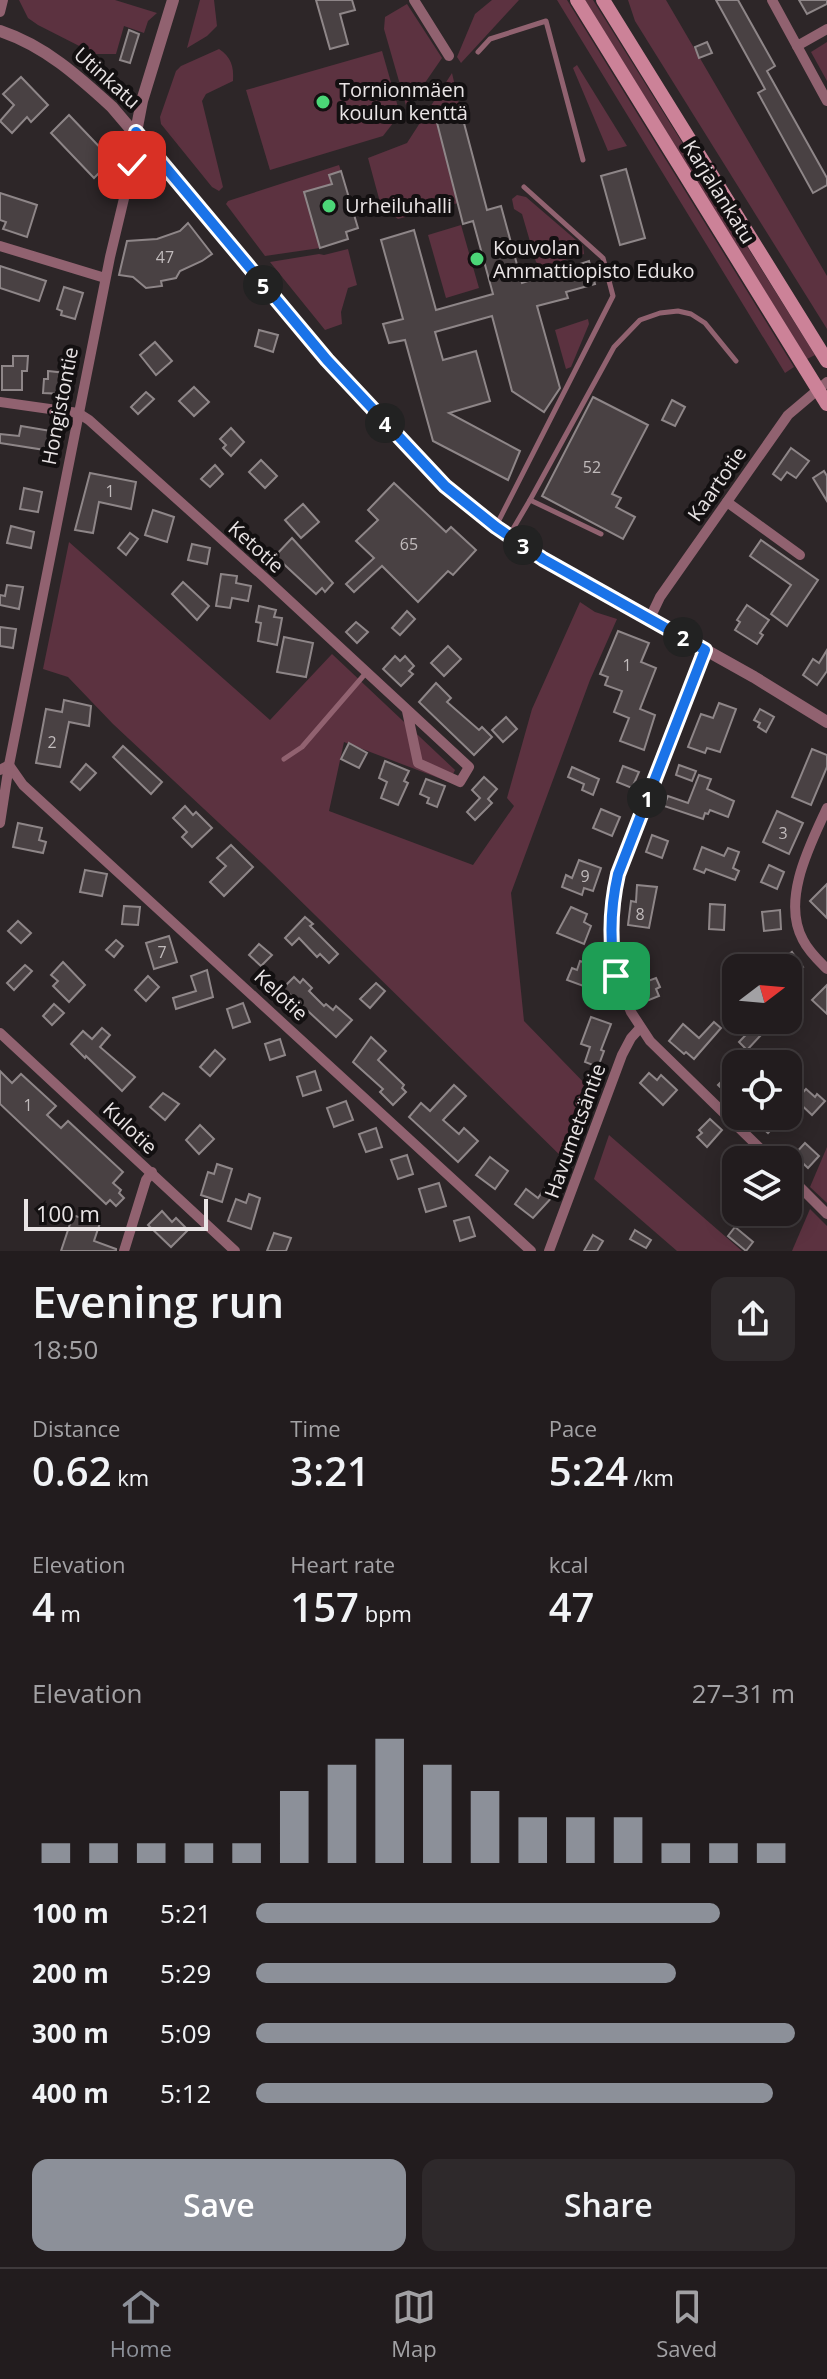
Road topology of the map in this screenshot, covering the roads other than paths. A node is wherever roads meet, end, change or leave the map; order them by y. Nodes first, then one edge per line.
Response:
1 (3, 0) edge
2 (173, 0) edge
3 (414, 0) edge
4 (577, 0) edge
5 (603, 0) edge
6 (772, 0) edge
7 (0, 12) edge
8 (827, 29) edge
9 (0, 31) edge
10 (797, 46) junction
11 (478, 52) dead end
12 (449, 56) dead end
13 (827, 101) edge
14 (136, 132) junction
15 (583, 160) dead end
16 (524, 187) dead end
17 (0, 246) edge
18 (105, 278) junction
19 (736, 361) dead end
20 (827, 361) edge
21 (823, 386) edge
22 (0, 402) edge
23 (827, 404) edge
24 (78, 413) junction
25 (530, 500) junction
26 (727, 502) junction
27 (496, 527) junction
28 (601, 534) dead end
29 (508, 535) junction
30 (800, 555) dead end
31 (650, 618) junction
32 (705, 650) junction
33 (365, 674) junction
34 (407, 711) junction
35 (827, 722) edge
36 (284, 759) dead end
37 (4, 767) edge
38 (827, 808) edge
39 (0, 823) edge
40 (827, 969) edge
41 (640, 1028) junction
42 (0, 1033) edge
43 (758, 1146) edge
44 (152, 1172) junction
45 (802, 1189) edge
46 (827, 1214) edge
47 (124, 1251) edge
48 (235, 1251) edge
49 (531, 1251) edge
50 (550, 1251) edge

1 - 7 street
2 - 14 street, Hongistontie
3 - 12 street
4 - 21 main road, Karjalankatu
5 - 20 main road, Karjalankatu
6 - 10 street
8 - 10 street
9 - 14 street, Utinkatu
10 - 13 street
11 - 15 lane
14 - 18 street, Hongistontie
14 - 27 street, Utinkatu
16 - 27 lane
17 - 18 street
18 - 24 street, Hongistontie
19 - 25 lane
21 - 23 main road, Karjalankatu
21 - 26 street, Kaartotie
22 - 24 street
24 - 33 street, Ketotie
24 - 37 street, Hongistontie
25 - 28 lane
25 - 29 lane
26 - 30 street
26 - 31 street, Kaartotie
27 - 29 street, Utinkatu
29 - 31 street, Utinkatu
31 - 32 street, Utinkatu
32 - 35 street, Utinkatu
32 - 41 street
33 - 34 street, Ketotie
33 - 36 lane
34 - 34 street, Ketotie
37 - 39 street, Hongistontie
37 - 49 street, Kelotie
38 - 40 street
41 - 43 street
41 - 50 street, Havumetsäntie
42 - 44 street, Kulotie
44 - 47 street
44 - 48 street, Kulotie
45 - 46 street

